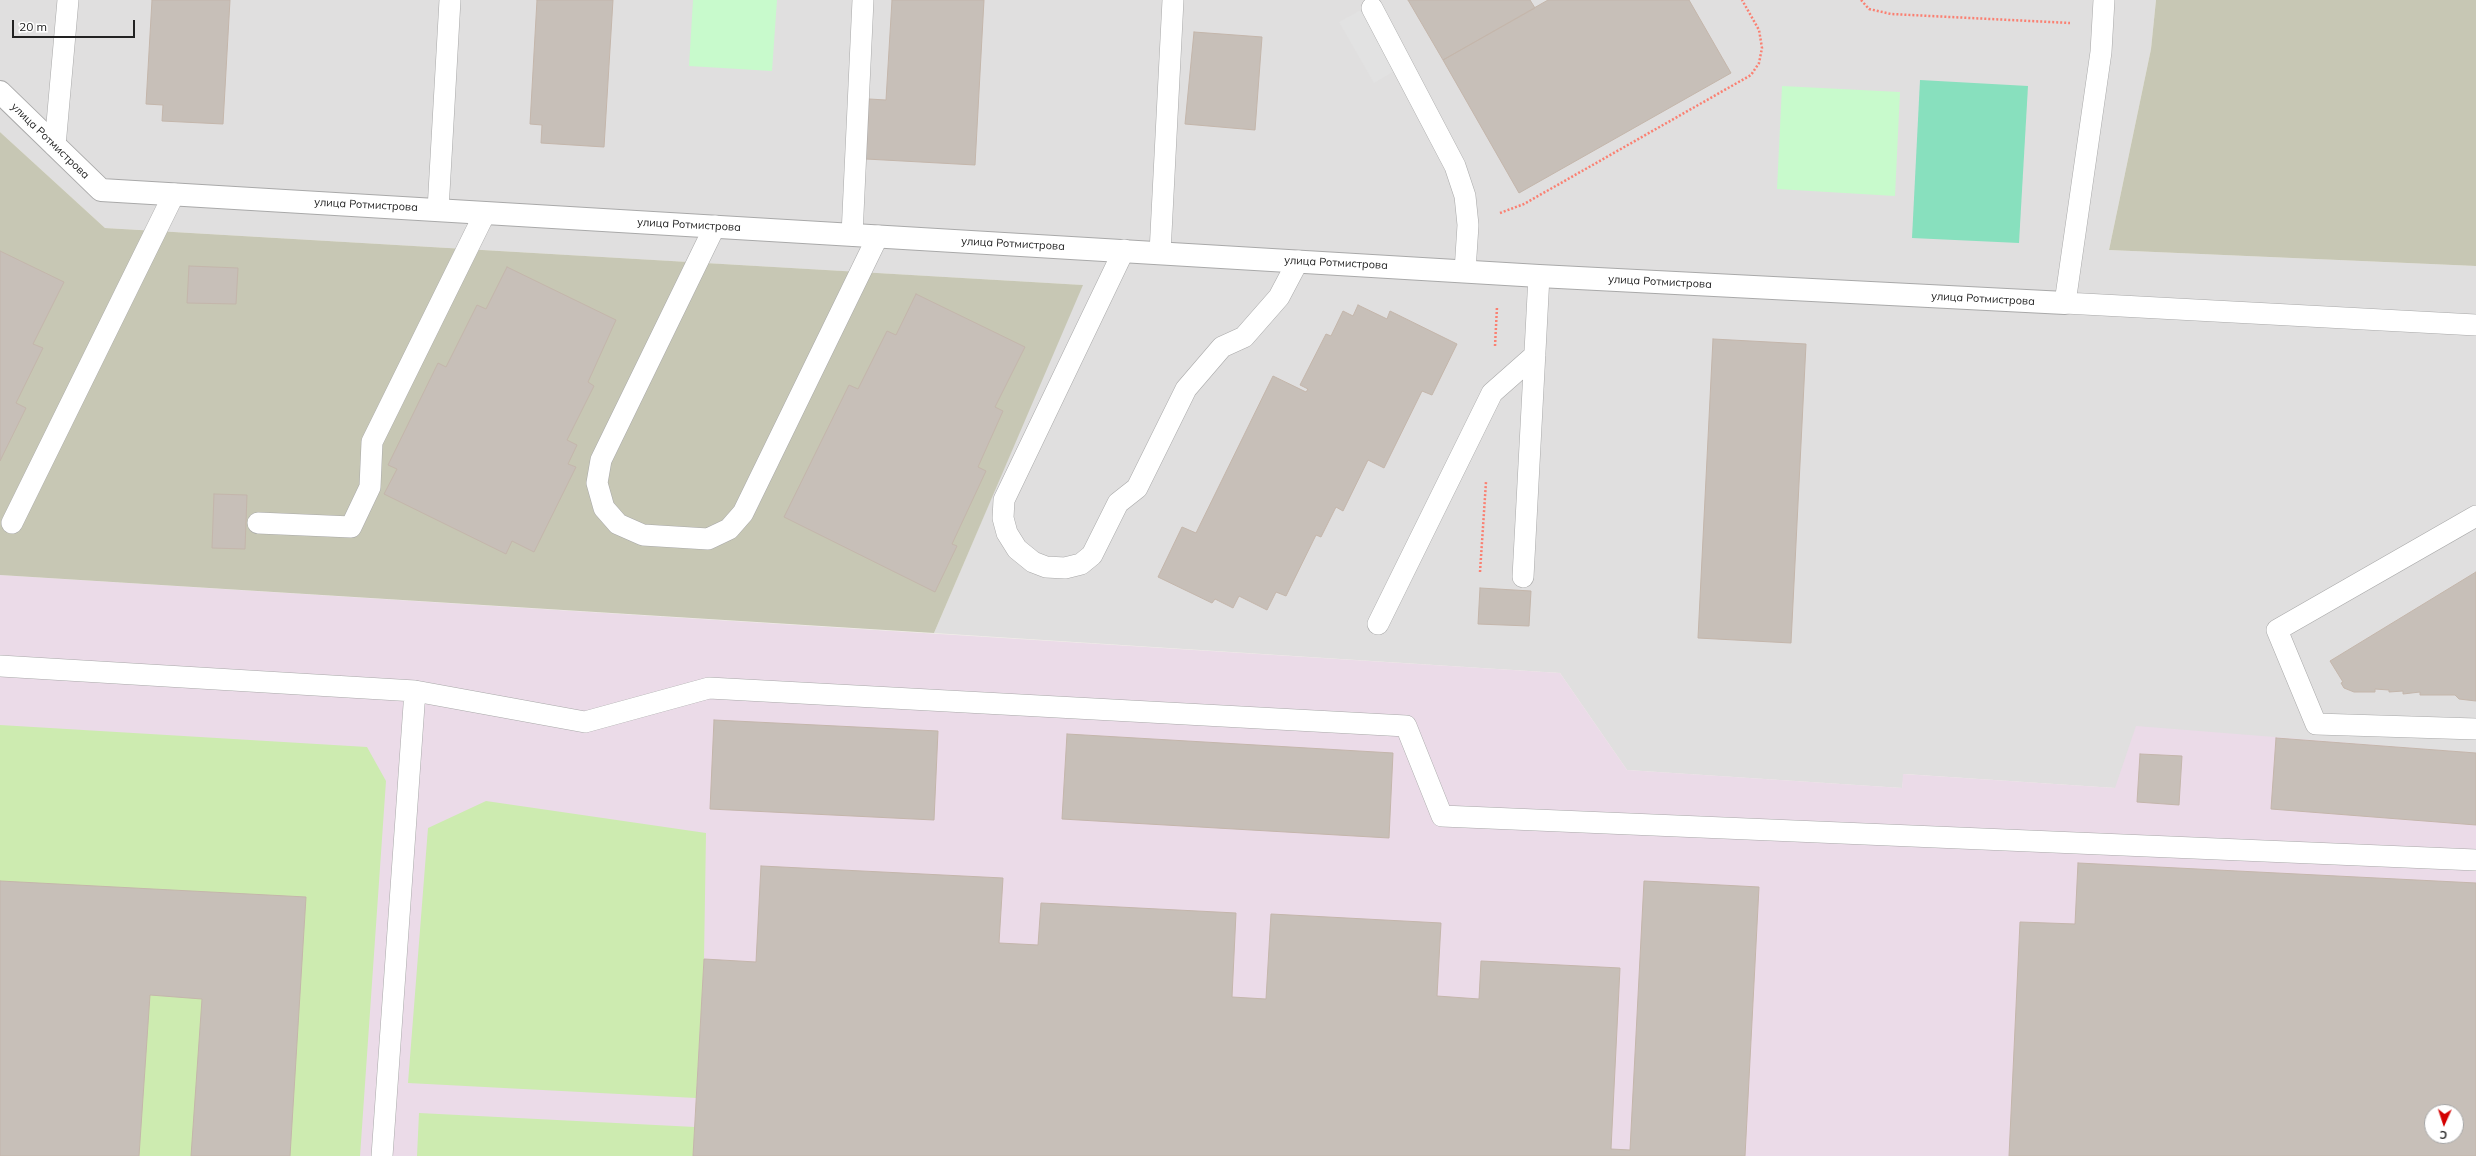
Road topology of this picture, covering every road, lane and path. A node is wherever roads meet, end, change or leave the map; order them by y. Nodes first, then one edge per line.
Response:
1 (68, 0) edge
2 (450, 0) edge
3 (863, 0) edge
4 (1173, 0) edge
5 (1742, 0) edge
6 (1861, 0) edge
7 (2104, 0) edge
8 (1372, 8) dead end
9 (2102, 25) junction
10 (2, 97) edge
11 (55, 146) junction
12 (174, 194) junction
13 (438, 210) junction
14 (485, 213) junction
15 (1468, 219) junction
16 (715, 226) junction
17 (852, 235) junction
18 (878, 236) junction
19 (1124, 250) junction
20 (1160, 253) junction
21 (1298, 261) junction
22 (1465, 271) junction
23 (1539, 276) junction
24 (2065, 303) junction
25 (1498, 304) dead end
26 (2476, 325) edge
27 (1535, 355) junction
28 (1492, 393) junction
29 (1486, 478) dead end
30 (2476, 516) edge
31 (12, 523) dead end
32 (258, 523) dead end
33 (1480, 572) dead end
34 (1523, 577) dead end
35 (1378, 624) dead end
36 (0, 666) edge
37 (415, 691) junction
38 (2476, 729) edge
39 (2476, 860) edge
40 (382, 1156) edge

1 - 11 lane
2 - 13 lane
3 - 17 lane
4 - 20 lane
5 - 15 path
6 - 9 path
7 - 9 lane
8 - 15 lane
9 - 24 lane
10 - 11 street, улица Ротмистрова
11 - 12 street, улица Ротмистрова
12 - 13 street, улица Ротмистрова
12 - 31 lane
13 - 14 street, улица Ротмистрова
14 - 16 street, улица Ротмистрова
14 - 32 lane
15 - 22 lane
16 - 17 street, улица Ротмистрова
16 - 18 lane
17 - 18 street, улица Ротмистрова
18 - 19 street, улица Ротмистрова
19 - 20 street, улица Ротмистрова
19 - 21 lane
20 - 21 street, улица Ротмистрова
21 - 22 street, улица Ротмистрова
22 - 23 street, улица Ротмистрова
23 - 24 street, улица Ротмистрова
23 - 27 lane
24 - 26 lane
25 - 28 path
27 - 28 lane
27 - 34 lane
28 - 35 lane
29 - 33 path
30 - 38 lane
36 - 37 lane
37 - 39 lane
37 - 40 lane

